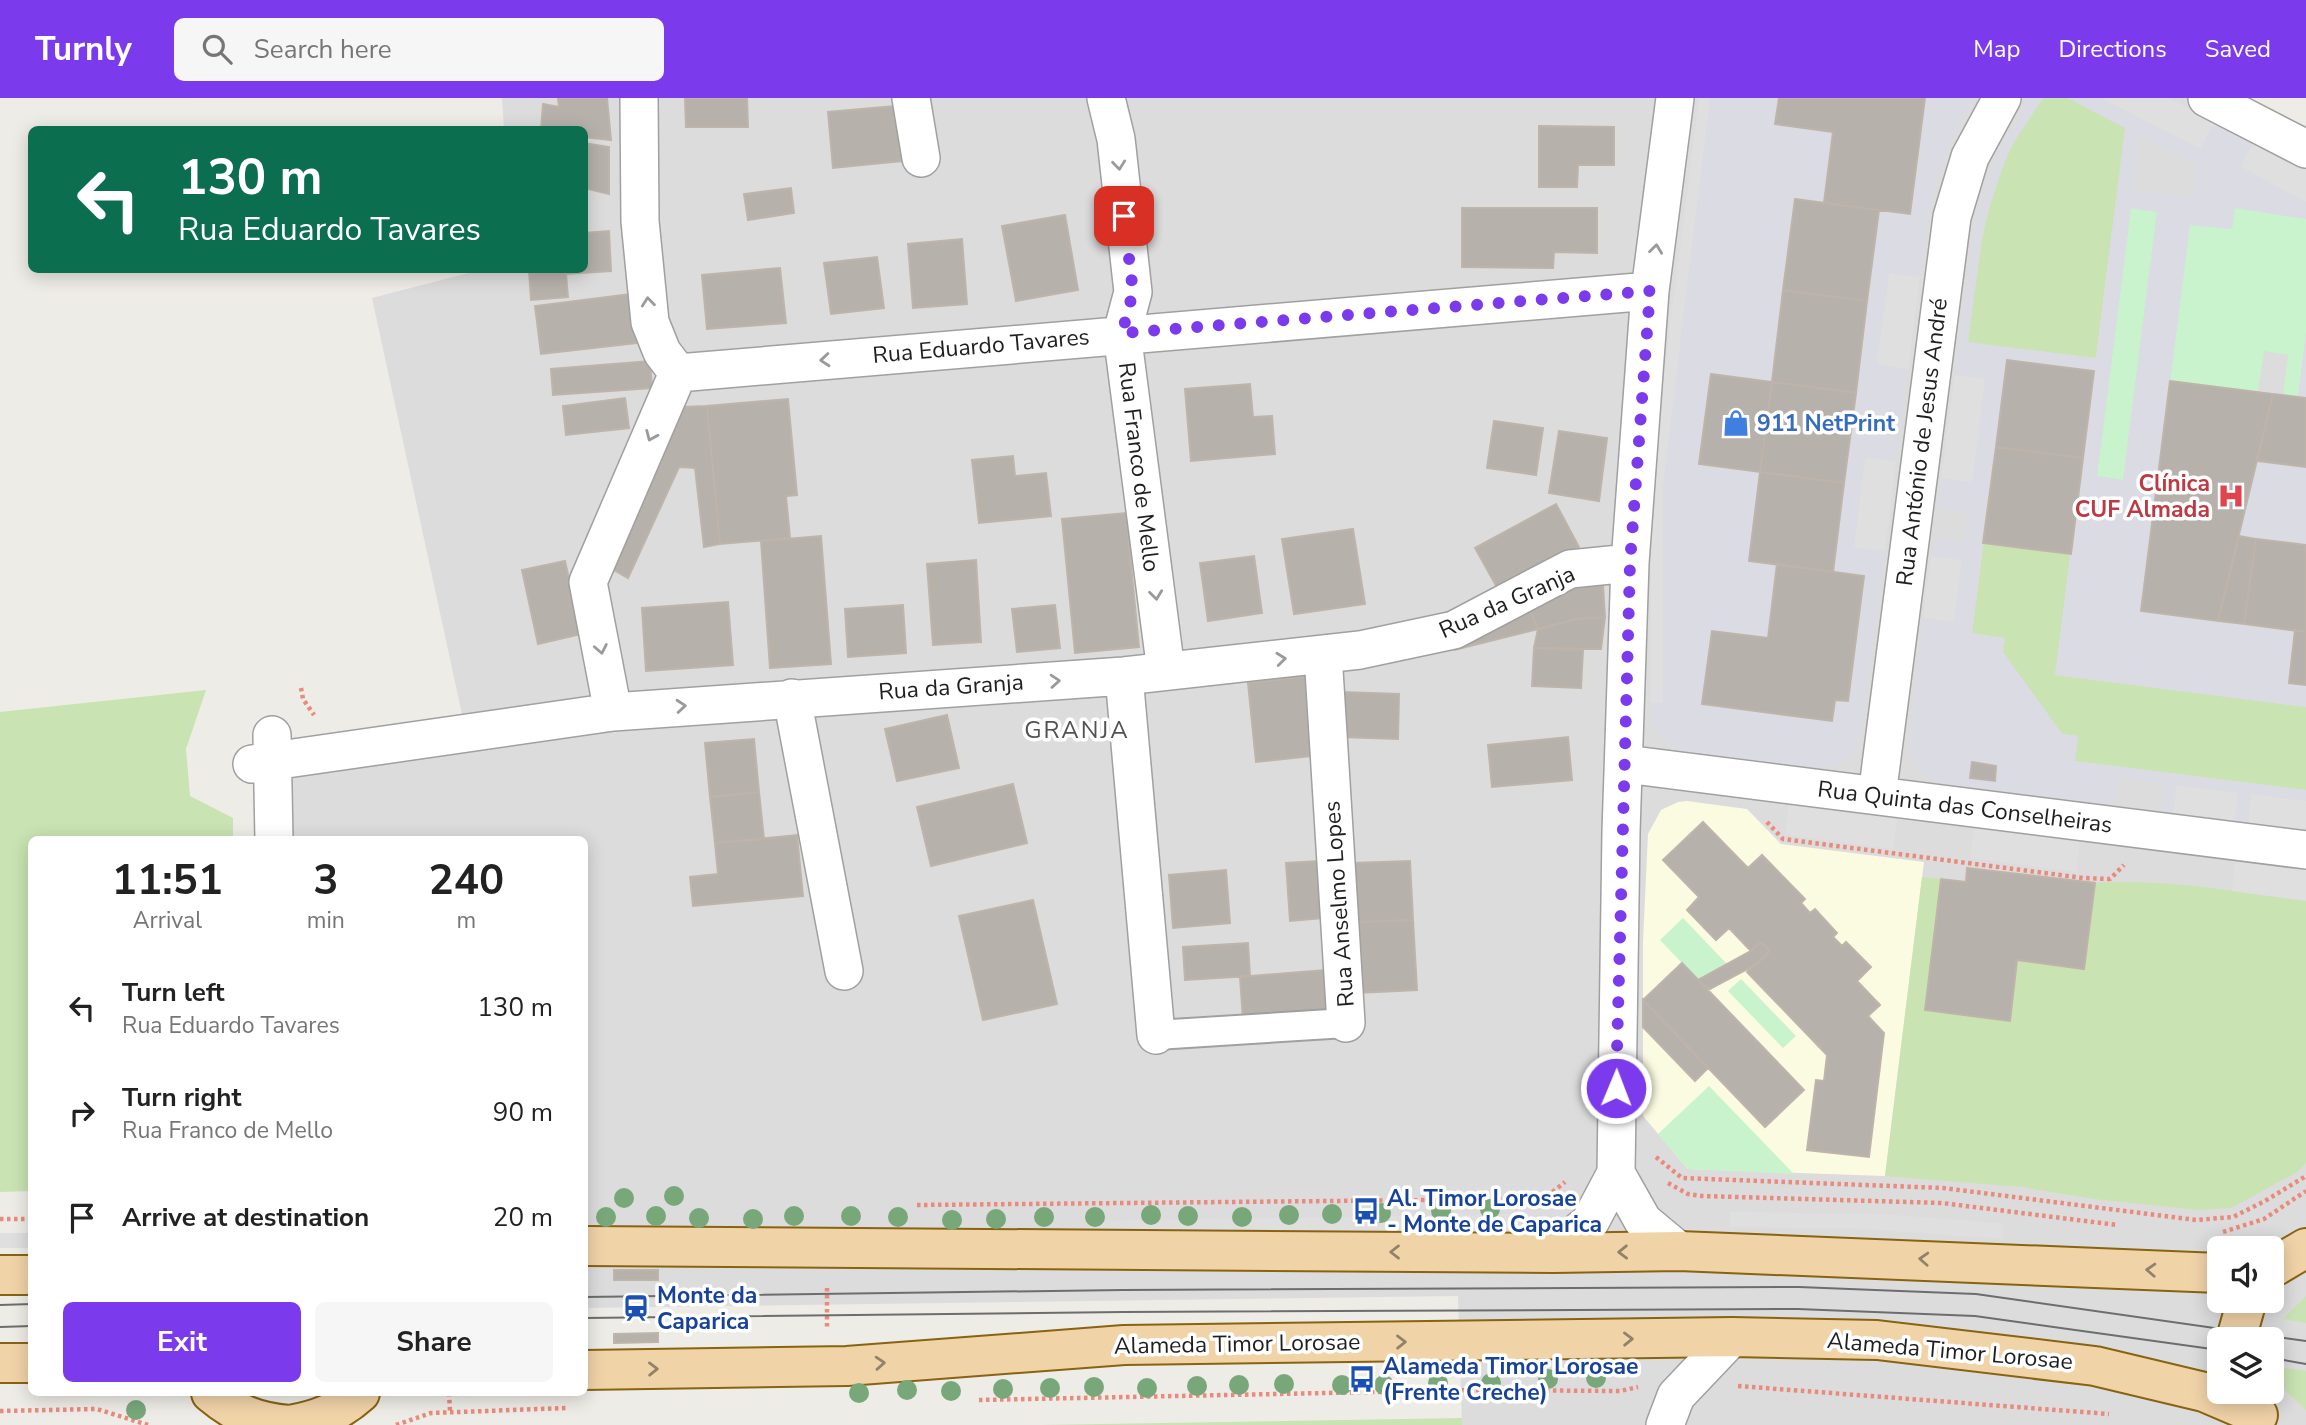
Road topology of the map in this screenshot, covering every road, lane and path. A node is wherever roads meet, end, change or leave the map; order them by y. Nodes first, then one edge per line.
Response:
1 (639, 98) edge
2 (911, 98) edge
3 (1106, 98) edge
4 (1675, 98) edge
5 (2001, 98) edge
6 (2207, 98) edge
7 (2306, 149) edge
8 (921, 158) dead end
9 (1650, 291) junction
10 (1122, 333) junction
11 (678, 373) junction
12 (1630, 563) junction
13 (1323, 654) junction
14 (1166, 671) junction
15 (1124, 676) junction
16 (792, 698) junction
17 (613, 712) junction
18 (1625, 764) junction
19 (1877, 796) junction
20 (1757, 813) dead end
21 (274, 836) edge
22 (2306, 850) edge
23 (2110, 879) dead end
24 (844, 971) dead end
25 (1346, 1023) joint
26 (1157, 1035) joint
27 (1652, 1153) dead end
28 (1616, 1173) junction
29 (2306, 1176) edge
30 (1576, 1179) dead end
31 (1661, 1180) dead end
32 (2306, 1191) edge
33 (906, 1205) dead end
34 (0, 1219) edge
35 (28, 1219) edge
36 (2121, 1226) dead end
37 (2220, 1233) dead end
38 (588, 1246) edge
39 (826, 1248) junction
40 (1679, 1251) junction
41 (1553, 1253) junction
42 (2207, 1273) edge
43 (0, 1275) edge
44 (28, 1275) edge
45 (1732, 1337) junction
46 (0, 1363) edge
47 (28, 1363) edge
48 (828, 1366) junction
49 (588, 1370) edge
50 (1691, 1377) junction
51 (449, 1396) edge
52 (968, 1400) dead end
53 (348, 1408) edge
54 (570, 1408) dead end
55 (227, 1410) edge
56 (2257, 1410) edge
57 (0, 1411) edge
58 (450, 1411) junction
59 (2118, 1415) dead end
60 (148, 1425) edge
61 (289, 1425) edge
62 (396, 1425) edge
63 (1665, 1425) edge

11 -> 1 street
2 - 8 street
3 -> 10 street, Rua Franco de Mello
9 -> 4 street
5 - 19 street, Rua António de Jesus André
6 - 7 street
9 - 10 street, Rua Eduardo Tavares
9 - 12 street
10 -> 11 street, Rua Eduardo Tavares
10 -> 14 street, Rua Franco de Mello
11 -> 17 street
12 - 13 street, Rua da Granja
12 - 18 street
14 -> 13 street, Rua da Granja
13 - 25 street, Rua Anselmo Lopes
14 - 15 street, Rua da Granja
16 -> 15 street, Rua da Granja
15 - 26 street, Rua Anselmo Lopes
17 -> 16 street, Rua da Granja
16 - 24 street
17 - 21 street, Rua da Granja
18 - 19 street, Rua Quinta das Conselheiras
18 - 28 street
19 - 22 street, Rua Quinta das Conselheiras
20 - 23 path
25 - 26 street, Rua Anselmo Lopes
27 - 29 path
28 - 40 street
28 - 41 street
30 - 33 path
31 - 36 path
32 - 37 path
34 - 35 path
38 - 39 main road
41 -> 39 main road
39 - 48 path
40 -> 41 main road
42 -> 40 main road
43 - 44 main road
48 -> 45 main road, Alameda Timor Lorosae
45 - 50 street
45 - 56 main road, Alameda Timor Lorosae
46 - 47 main road
49 -> 48 main road, Alameda Timor Lorosae
50 - 52 path
50 - 59 path
50 - 63 street
51 - 58 path
53 - 61 main road
54 - 58 path
55 - 61 main road
57 - 60 path
58 - 62 path

